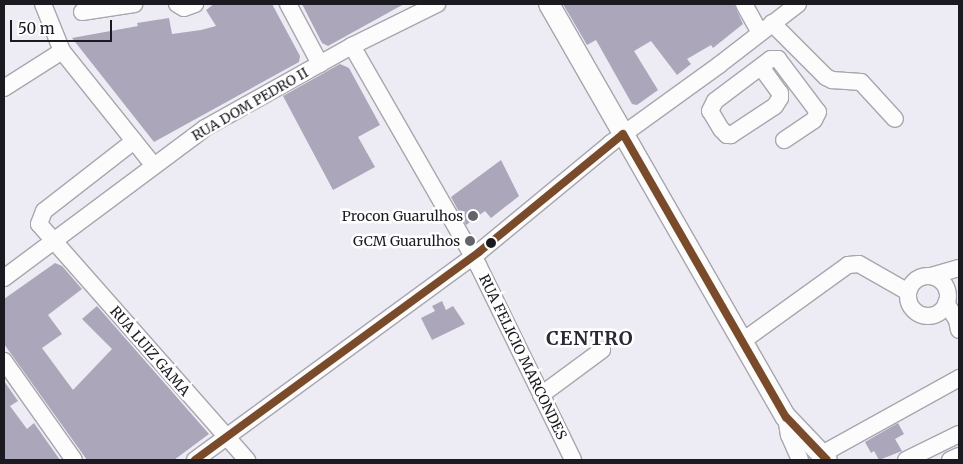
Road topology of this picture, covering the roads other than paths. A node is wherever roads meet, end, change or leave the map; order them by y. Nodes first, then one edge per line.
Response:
1 (42, 4) edge
2 (134, 4) edge
3 (177, 4) edge
4 (195, 4) edge
5 (288, 4) edge
6 (436, 4) edge
7 (549, 4) edge
8 (744, 4) edge
9 (798, 4) edge
10 (82, 12) dead end
11 (766, 28) junction
12 (352, 46) junction
13 (62, 51) junction
14 (320, 64) junction
15 (721, 64) junction
16 (761, 66) junction
17 (736, 85) junction
18 (4, 88) edge
19 (895, 119) dead end
20 (623, 134) junction
21 (784, 140) dead end
22 (134, 141) junction
23 (154, 166) junction
24 (53, 242) junction
25 (472, 257) junction
26 (959, 268) edge
27 (931, 276) junction
28 (4, 278) edge
29 (959, 282) edge
30 (908, 292) junction
31 (947, 299) junction
32 (959, 330) edge
33 (744, 340) junction
34 (602, 350) dead end
35 (4, 361) edge
36 (959, 378) edge
37 (541, 394) junction
38 (786, 417) junction
39 (959, 434) edge
40 (226, 438) junction
41 (959, 456) edge
42 (824, 457) edge
43 (74, 460) edge
44 (195, 460) edge
45 (247, 460) edge
46 (573, 460) edge
47 (800, 460) edge
48 (906, 460) edge
49 (950, 460) edge

1 - 13 street
2 - 10 street
3 - 4 street
5 - 14 street
6 - 12 street, RUA DOM PEDRO II
7 - 20 main road
8 - 11 street
9 - 11 street
11 - 15 street
11 - 19 street
12 - 14 street, RUA DOM PEDRO II
12 - 25 street, RUA FELICIO MARCONDES
13 - 18 street
13 - 22 street
14 - 23 street, RUA DOM PEDRO II
15 - 17 street
15 - 20 street
16 - 17 street
16 - 17 street
16 - 21 street
20 - 25 street
20 - 33 main road
22 - 23 street
22 - 24 street, RUA LUIZ GAMA
23 - 24 street, RUA DOM PEDRO II
24 - 28 street, RUA DOM PEDRO II
24 - 40 street, RUA LUIZ GAMA
25 - 37 street, RUA FELICIO MARCONDES
25 - 40 street
26 - 27 street
27 - 30 street
27 - 31 street
29 - 31 street
30 - 31 street
30 - 33 street
31 - 32 street
33 - 38 main road
34 - 37 street
35 - 43 street
36 - 42 street
37 - 46 street, RUA FELICIO MARCONDES
38 - 42 main road
38 - 47 street
39 - 48 street
40 - 44 street
40 - 45 street, RUA LUIZ GAMA
41 - 49 street

